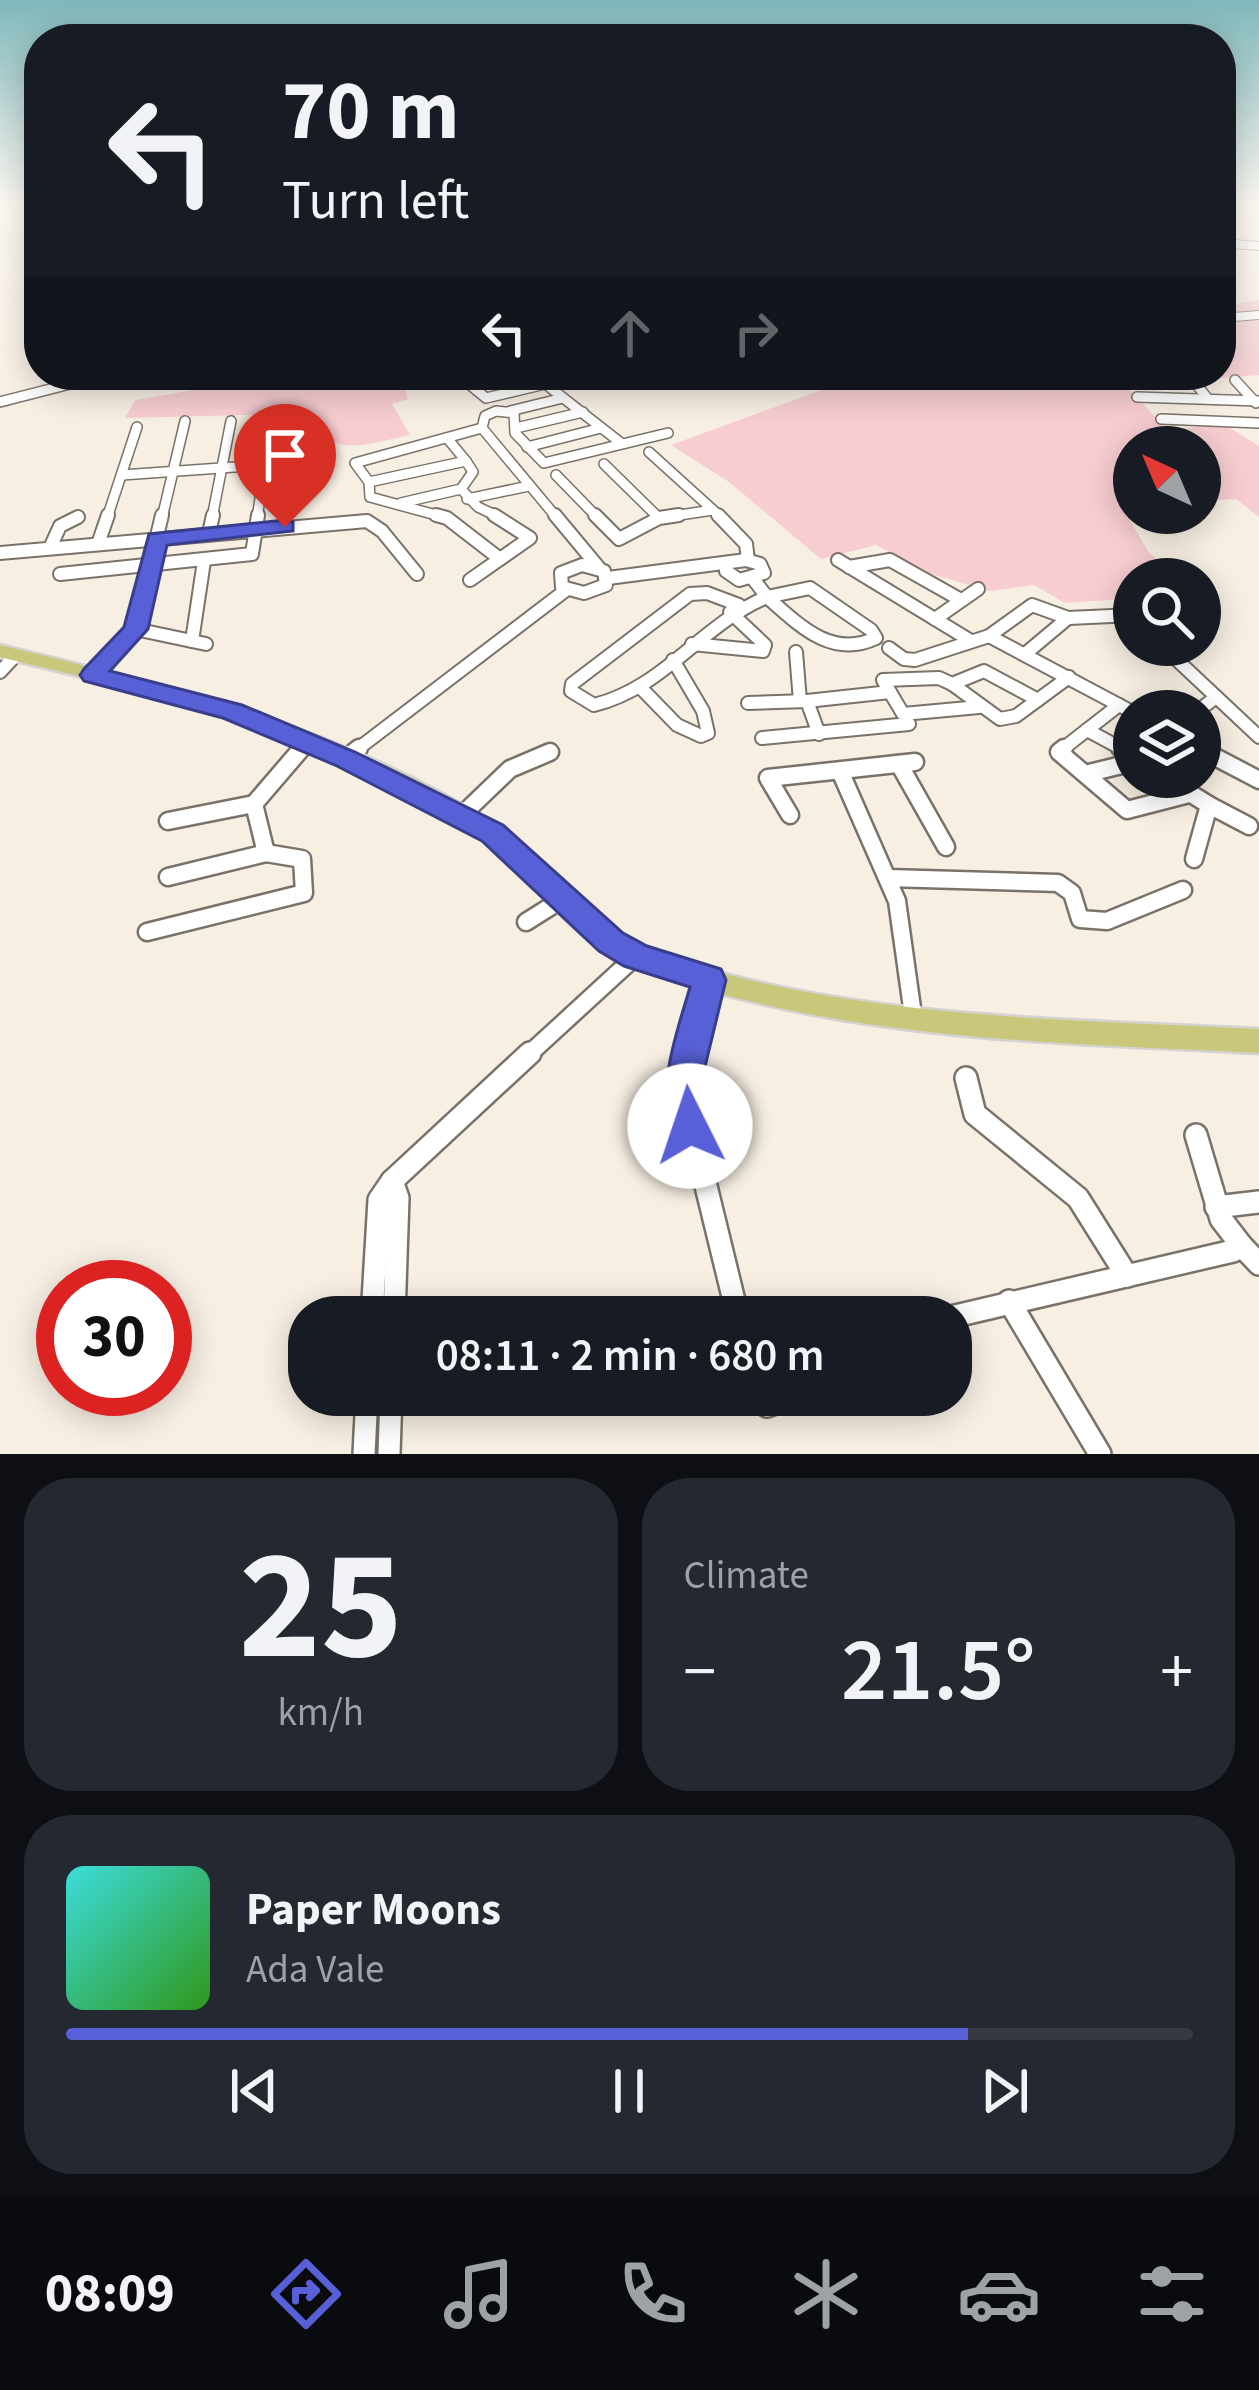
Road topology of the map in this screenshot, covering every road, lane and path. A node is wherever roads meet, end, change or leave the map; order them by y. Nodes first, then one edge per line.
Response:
1 (1236, 381) edge
2 (32, 390) edge
3 (40, 390) edge
4 (476, 390) edge
5 (520, 390) edge
6 (552, 390) edge
7 (1201, 390) edge
8 (486, 398) junction
9 (562, 398) junction
10 (1137, 398) dead end
11 (0, 399) edge
12 (1208, 399) junction
13 (1257, 403) edge
14 (506, 411) junction
15 (583, 412) junction
16 (273, 416) dead end
17 (1161, 419) dead end
18 (185, 421) dead end
19 (231, 421) dead end
20 (1259, 423) edge
21 (137, 427) dead end
22 (482, 428) junction
23 (516, 428) junction
24 (601, 428) junction
25 (668, 433) dead end
26 (448, 437) junction
27 (621, 443) junction
28 (527, 447) junction
29 (649, 452) dead end
30 (466, 461) junction
31 (604, 464) dead end
32 (262, 465) junction
33 (224, 468) junction
34 (173, 472) junction
35 (556, 475) dead end
36 (122, 476) junction
37 (369, 482) junction
38 (530, 486) junction
39 (467, 498) junction
40 (398, 504) junction
41 (713, 510) junction
42 (78, 517) dead end
43 (492, 517) junction
44 (658, 518) junction
45 (460, 527) junction
46 (256, 529) junction
47 (209, 533) junction
48 (157, 539) junction
49 (98, 544) junction
50 (50, 548) junction
51 (0, 553) edge
52 (500, 559) junction
53 (748, 560) junction
54 (204, 561) junction
55 (150, 566) junction
56 (727, 566) junction
57 (604, 573) junction
58 (60, 574) dead end
59 (417, 574) dead end
60 (470, 580) dead end
61 (754, 580) junction
62 (978, 589) dead end
63 (566, 590) junction
64 (767, 597) junction
65 (962, 600) junction
66 (735, 609) junction
67 (1113, 617) edge
68 (1068, 618) junction
69 (935, 619) junction
70 (135, 629) junction
71 (989, 635) junction
72 (971, 641) junction
73 (692, 644) junction
74 (889, 648) dead end
75 (796, 652) dead end
76 (1025, 654) junction
77 (6, 659) edge
78 (673, 660) junction
79 (1183, 666) edge
80 (93, 675) junction
81 (1069, 677) junction
82 (952, 684) junction
83 (640, 687) junction
84 (1209, 690) edge
85 (890, 692) junction
86 (1038, 700) junction
87 (804, 701) junction
88 (1113, 702) edge
89 (1221, 702) edge
90 (748, 703) dead end
91 (979, 707) junction
92 (1113, 710) edge
93 (908, 723) junction
94 (1087, 730) junction
95 (819, 734) junction
96 (762, 737) dead end
97 (1259, 737) edge
98 (308, 742) junction
99 (1113, 746) edge
100 (550, 752) dead end
101 (345, 758) junction
102 (1221, 760) edge
103 (1113, 766) edge
104 (840, 771) junction
105 (1089, 773) junction
106 (1259, 780) edge
107 (1113, 796) edge
108 (1115, 798) edge
109 (1174, 798) edge
110 (1197, 798) edge
111 (254, 804) junction
112 (1209, 805) junction
113 (790, 815) dead end
114 (460, 816) junction
115 (169, 821) dead end
116 (1249, 826) dead end
117 (946, 847) dead end
118 (266, 854) junction
119 (1194, 859) dead end
120 (167, 877) dead end
121 (888, 878) junction
122 (1183, 890) dead end
123 (561, 900) junction
124 (526, 922) dead end
125 (146, 932) dead end
126 (636, 956) junction
127 (709, 980) junction
128 (913, 1015) junction
129 (1259, 1041) edge
130 (966, 1078) dead end
131 (1196, 1135) dead end
132 (392, 1181) junction
133 (1259, 1202) edge
134 (1216, 1207) junction
135 (1241, 1245) junction
136 (1259, 1264) edge
137 (1127, 1276) junction
138 (373, 1296) edge
139 (395, 1296) edge
140 (733, 1296) edge
141 (1009, 1301) junction
142 (972, 1311) edge
143 (367, 1416) edge
144 (390, 1416) edge
145 (364, 1454) edge
146 (388, 1454) edge
147 (1100, 1454) edge

1 - 13 street
2 - 11 street
3 - 11 street
4 - 8 street
5 - 8 street
6 - 9 street
7 - 12 street
8 - 14 street
9 - 14 street
9 - 15 street
10 - 12 street
12 - 13 street
14 - 22 street
14 - 23 street
15 - 23 street
15 - 24 street
16 - 32 street
17 - 20 street
18 - 34 street
19 - 33 street
21 - 36 street
22 - 26 street
22 - 38 street
23 - 28 street
24 - 27 street
24 - 28 street
25 - 27 street
26 - 30 street
26 - 37 street
27 - 28 street
29 - 41 street
30 - 37 street
30 - 39 street
31 - 44 street
32 - 33 street
32 - 46 street
33 - 34 street
33 - 47 street
34 - 36 street
34 - 48 street
35 - 44 street
36 - 49 street
37 - 40 street
38 - 39 street
38 - 57 street
39 - 40 street
39 - 43 street
40 - 45 street
41 - 44 street
41 - 53 street
42 - 50 street
43 - 45 street
43 - 52 street
45 - 52 street
46 - 47 street
46 - 54 street
46 - 59 street
47 - 48 street
48 - 49 street
48 - 55 street
49 - 50 street
50 - 51 street
52 - 60 street
53 - 56 street
53 - 61 street
54 - 55 street
54 - 70 street
55 - 58 street
55 - 70 street
56 - 57 street
56 - 61 street
57 - 63 street
57 - 63 street
61 - 64 street
62 - 65 street
63 - 101 street
64 - 64 street
64 - 66 street
65 - 69 street
65 - 69 street
66 - 73 street
66 - 73 street
66 - 83 street
67 - 68 street
68 - 71 street
68 - 76 street
69 - 72 street
70 - 80 street
71 - 72 street
71 - 76 street
72 - 74 street
73 - 78 street
75 - 87 street
76 - 81 street
77 - 80 main road
78 - 83 street
78 - 83 street
79 - 84 street
80 - 98 main road
81 - 86 street
81 - 88 street
82 - 85 street
82 - 86 street
82 - 91 street
85 - 87 street
85 - 93 street
86 - 91 street
87 - 90 street
87 - 95 street
89 - 97 street
91 - 93 street
92 - 94 street
93 - 95 street
94 - 99 street
94 - 105 street
95 - 96 street
98 - 101 main road
98 - 111 street
100 - 114 street
101 - 114 main road
102 - 106 street
103 - 105 street
104 - 113 street
104 - 117 street
104 - 121 street
105 - 107 street
108 - 109 street
110 - 112 street
111 - 115 street
111 - 118 street
112 - 116 street
112 - 119 street
114 - 123 main road
118 - 120 street
118 - 125 street
121 - 122 street
121 - 128 street
123 - 124 street
123 - 126 main road
126 - 127 main road
126 - 132 street
127 - 128 main road
127 - 140 street
128 - 129 main road
130 - 137 street
131 - 134 street
132 - 138 street
132 - 139 street
133 - 134 street
134 - 135 street
135 - 136 street
135 - 137 street
137 - 141 street
141 - 142 street
141 - 147 street
143 - 145 street
144 - 146 street

